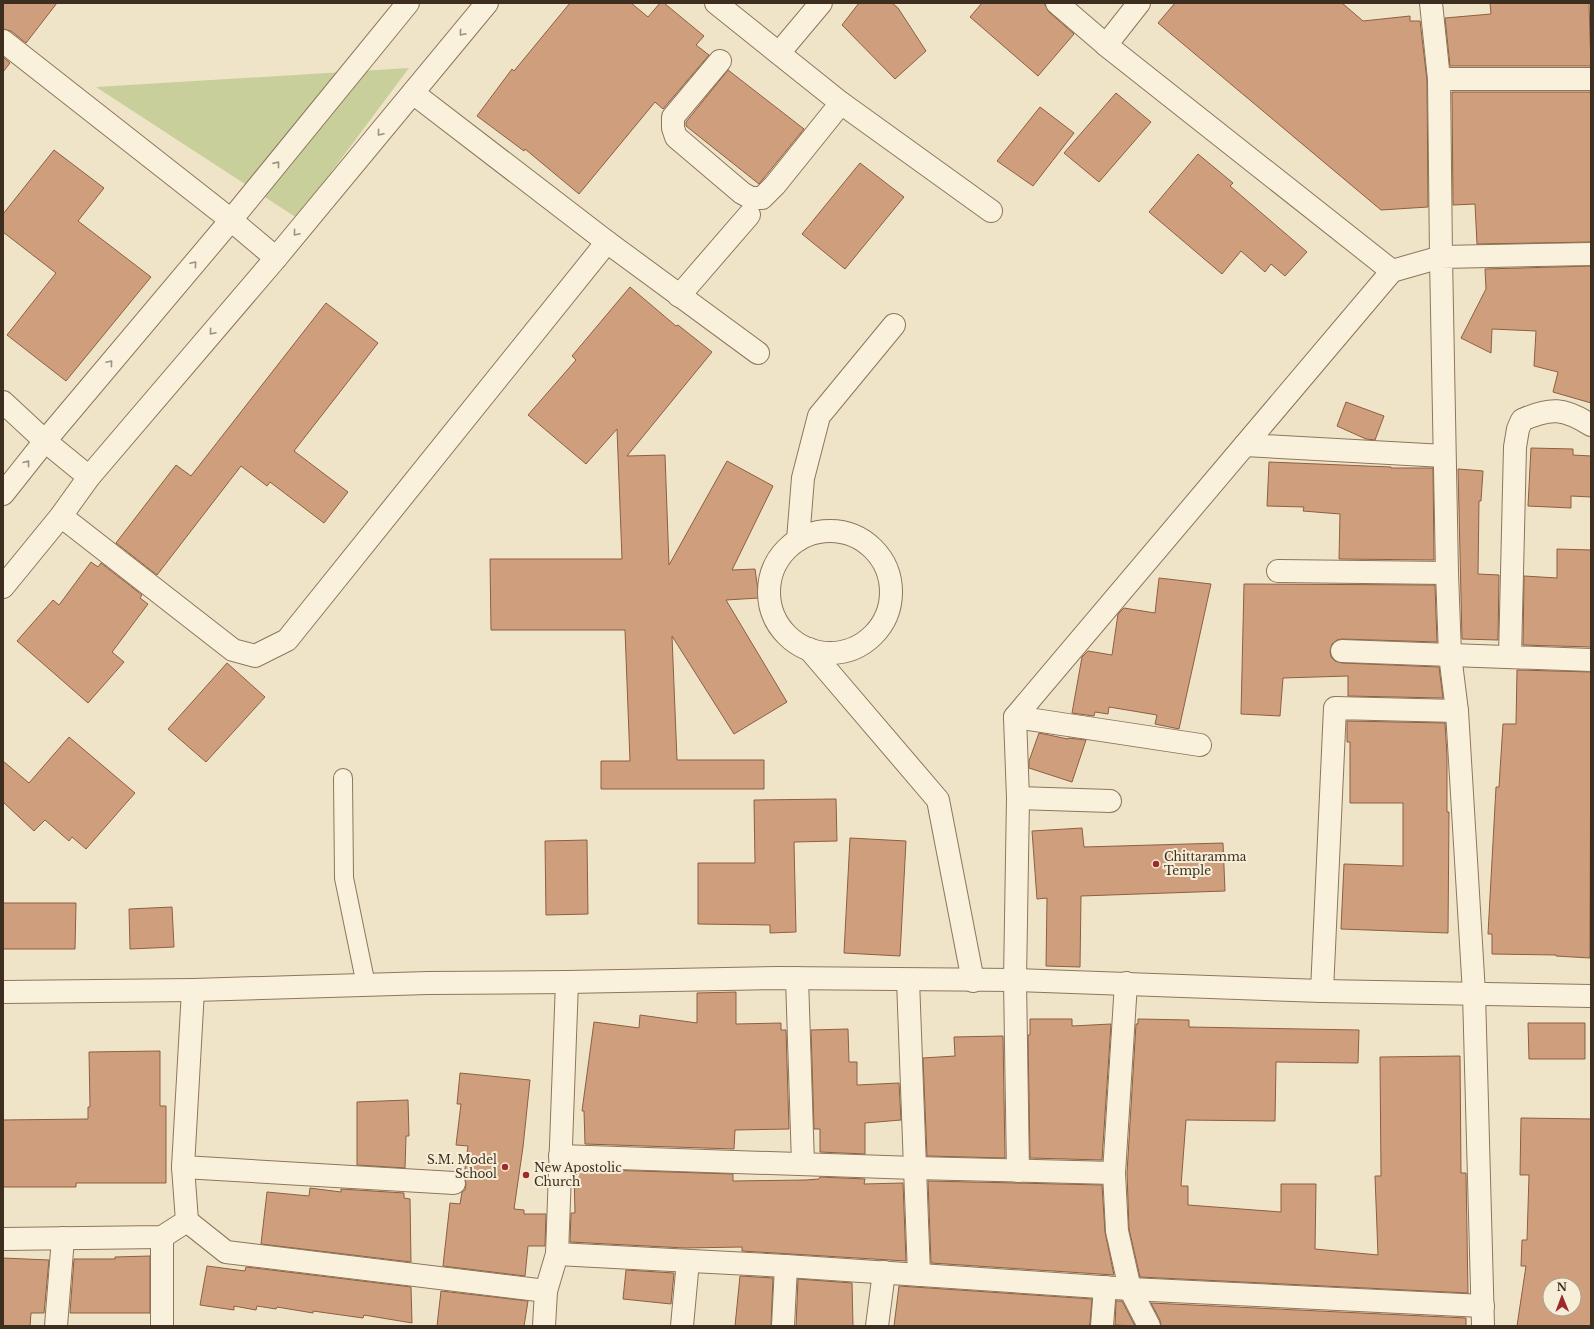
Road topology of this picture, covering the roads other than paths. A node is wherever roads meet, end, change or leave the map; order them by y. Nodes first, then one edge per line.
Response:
1 (408, 3) edge
2 (487, 3) edge
3 (716, 3) edge
4 (821, 3) edge
5 (1057, 3) edge
6 (1139, 3) edge
7 (1431, 3) edge
8 (3, 41) edge
9 (1106, 44) junction
10 (779, 53) junction
11 (720, 61) dead end
12 (1439, 79) junction
13 (1591, 79) edge
14 (413, 93) junction
15 (841, 103) junction
16 (991, 211) dead end
17 (749, 215) dead end
18 (231, 220) junction
19 (607, 242) junction
20 (1591, 254) edge
21 (1441, 257) junction
22 (276, 258) junction
23 (1392, 271) junction
24 (679, 296) junction
25 (894, 325) dead end
26 (758, 353) dead end
27 (3, 402) edge
28 (1591, 425) edge
29 (45, 441) junction
30 (1245, 445) junction
31 (1444, 456) junction
32 (89, 477) junction
33 (3, 494) edge
34 (61, 516) junction
35 (798, 540) junction
36 (1278, 571) dead end
37 (1447, 573) junction
38 (3, 587) edge
39 (809, 649) junction
40 (1342, 651) dead end
41 (1450, 655) junction
42 (1510, 658) junction
43 (1591, 660) edge
44 (1457, 711) junction
45 (1015, 717) junction
46 (1200, 745) dead end
47 (343, 778) dead end
48 (1018, 798) junction
49 (1110, 801) dead end
50 (797, 978) junction
51 (908, 980) junction
52 (1014, 980) junction
53 (973, 981) junction
54 (567, 982) junction
55 (1126, 983) junction
56 (366, 985) junction
57 (192, 990) junction
58 (1322, 990) junction
59 (3, 992) edge
60 (1474, 993) junction
61 (1591, 996) edge
62 (560, 1156) junction
63 (803, 1164) junction
64 (183, 1167) junction
65 (916, 1168) junction
66 (1018, 1171) junction
67 (1114, 1173) junction
68 (454, 1183) dead end
69 (187, 1221) junction
70 (162, 1236) junction
71 (63, 1238) junction
72 (3, 1239) edge
73 (556, 1254) junction
74 (688, 1261) junction
75 (786, 1266) junction
76 (884, 1272) junction
77 (919, 1275) junction
78 (1105, 1287) junction
79 (1130, 1289) junction
80 (546, 1291) junction
81 (1483, 1316) edge
82 (56, 1326) edge
83 (162, 1326) edge
84 (544, 1326) edge
85 (682, 1326) edge
86 (783, 1326) edge
87 (877, 1326) edge
88 (1102, 1326) edge
89 (1149, 1326) edge

18 -> 1 street
2 -> 14 street
3 - 10 street
4 - 10 street
5 - 9 street
6 - 9 street
7 - 12 street
8 - 18 street
9 - 23 street
10 - 15 street
11 - 15 street
12 - 13 street
12 - 21 street
14 - 19 street
14 -> 22 street
15 - 16 street
17 - 24 street
18 - 22 street
29 -> 18 street
19 - 24 street
19 - 34 street
20 - 21 street
21 - 23 street
21 - 31 street
22 -> 32 street
23 - 30 street
24 - 26 street
25 - 35 street
27 - 29 street
28 - 42 street
29 - 32 street
33 -> 29 street
30 - 31 street
30 - 45 street
31 - 37 street
32 - 34 street
34 - 38 street
35 - 39 street
35 - 39 street
36 - 37 street
37 - 41 street
39 - 53 street
40 - 41 street
41 - 42 street
41 - 44 street
42 - 43 street
44 - 58 street
44 - 60 street
45 - 46 street
45 - 48 street
47 - 56 lane
48 - 49 street
48 - 52 street
50 - 51 street
50 - 54 street
50 - 63 street
51 - 53 street
51 - 65 street
52 - 53 street
52 - 55 street
52 - 66 street
54 - 56 street
54 - 62 street
55 - 58 street
55 - 67 street
56 - 57 street
57 - 59 street
57 - 64 street
58 - 60 street
60 - 61 street
60 - 81 street
62 - 63 street
62 - 73 street
63 - 65 street
64 - 68 street
64 - 69 street
65 - 66 street
65 - 77 street
66 - 67 street
67 - 79 street
69 - 70 street
69 - 80 street
70 - 71 street
70 - 83 street
71 - 72 street
71 - 82 street
73 - 74 street
73 - 80 street
74 - 75 street
74 - 85 street
75 - 76 street
75 - 86 street
76 - 77 street
76 - 87 street
77 - 78 street
78 - 79 street
78 - 88 street
79 - 81 street
79 - 89 street
80 - 84 street

